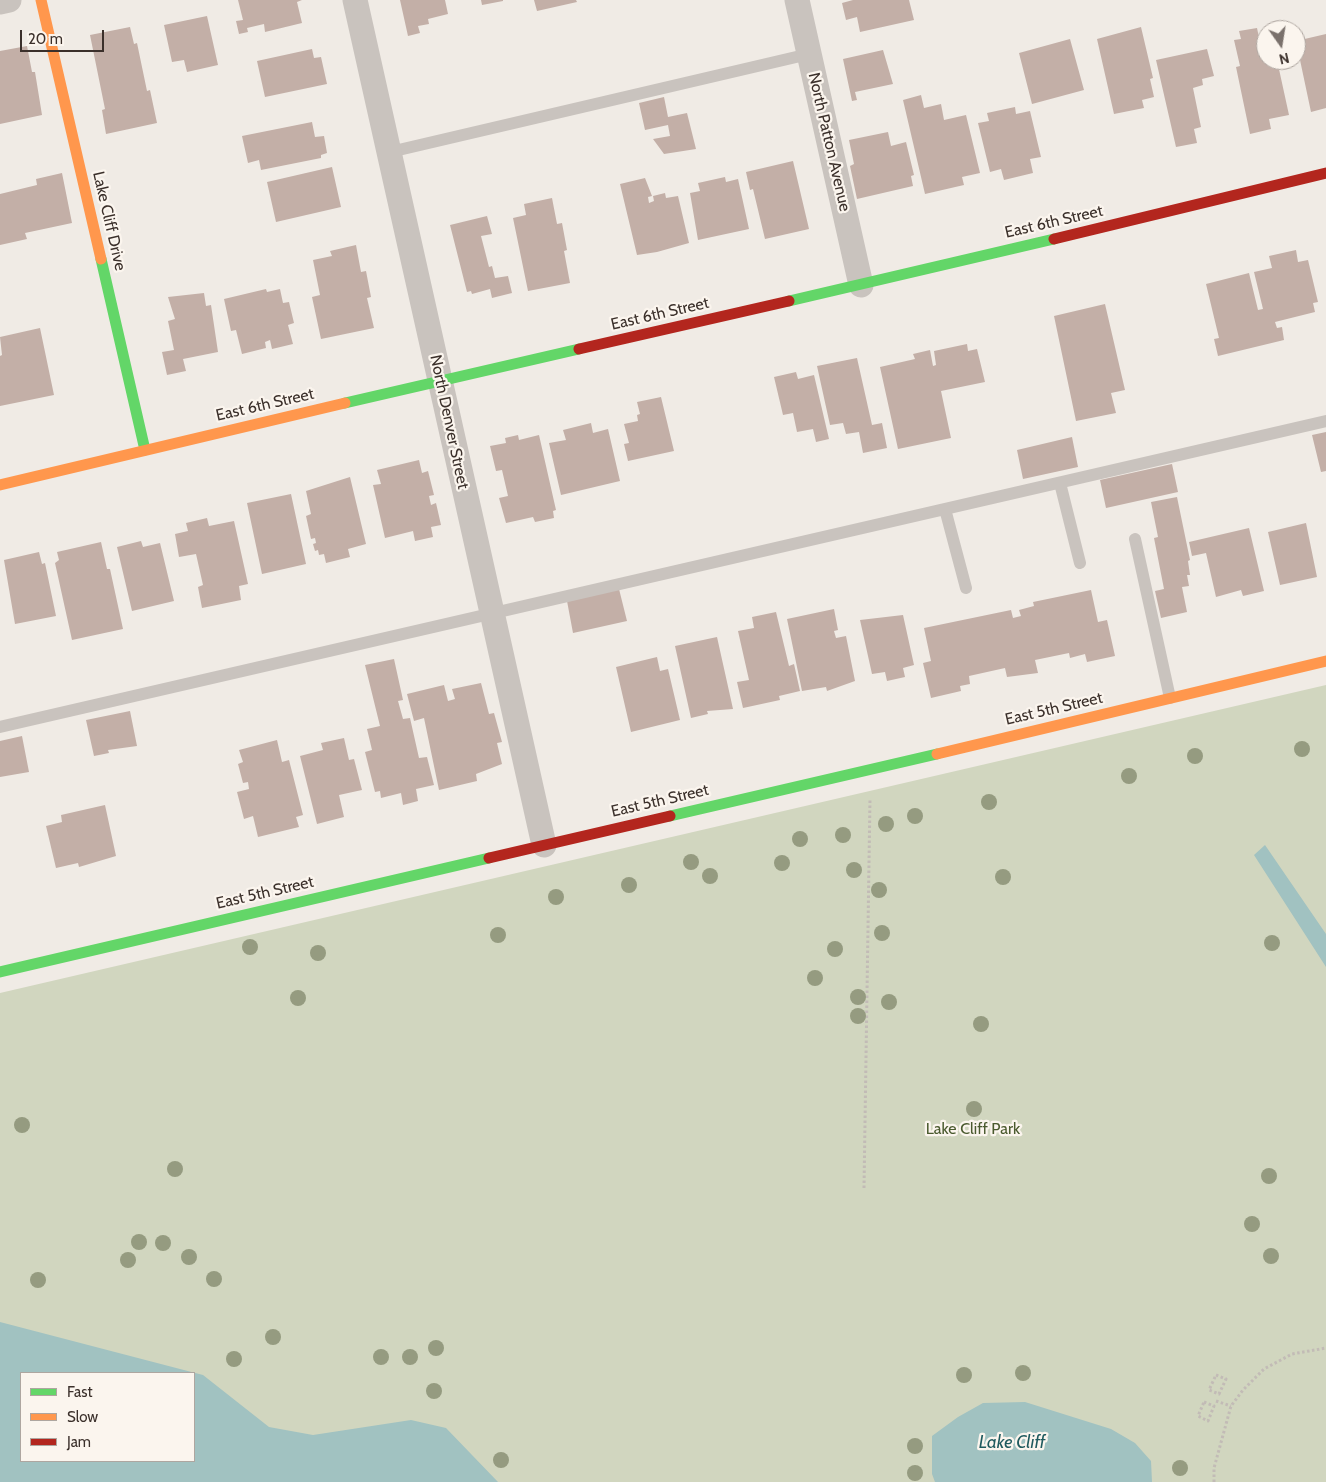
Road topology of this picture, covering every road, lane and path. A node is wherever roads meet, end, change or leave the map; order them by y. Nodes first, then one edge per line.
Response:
1 (9, 0) edge
2 (41, 0) edge
3 (355, 0) edge
4 (797, 0) edge
5 (0, 2) edge
6 (809, 54) junction
7 (390, 152) junction
8 (1326, 173) edge
9 (861, 285) junction
10 (440, 380) junction
11 (1326, 421) edge
12 (145, 450) junction
13 (1060, 483) junction
14 (0, 485) edge
15 (946, 509) junction
16 (1135, 539) dead end
17 (1080, 563) dead end
18 (966, 588) dead end
19 (492, 615) junction
20 (1326, 661) edge
21 (1170, 698) junction
22 (0, 727) edge
23 (868, 770) junction
24 (544, 845) junction
25 (0, 972) edge
26 (864, 1188) dead end
27 (1326, 1348) edge
28 (1219, 1394) junction
29 (1216, 1401) junction
30 (1214, 1406) junction
31 (1231, 1406) junction
32 (1214, 1482) edge

1 - 5 street
2 - 12 street, Lake Cliff Drive
3 - 7 street, North Denver Street
4 - 6 street, North Patton Avenue
6 - 7 lane
6 - 9 street, North Patton Avenue
7 - 10 street, North Denver Street
8 - 9 street, East 6th Street
9 - 10 street, East 6th Street
10 - 12 street, East 6th Street
10 - 19 street, North Denver Street
11 - 13 lane
12 - 14 street, East 6th Street
13 - 15 lane
13 - 17 lane
15 - 18 lane
15 - 19 lane
16 - 21 lane
19 - 22 lane
19 - 24 street, North Denver Street
20 - 21 street, East 5th Street
21 - 23 street, East 5th Street
23 - 24 street, East 5th Street
23 - 26 path
24 - 25 street, East 5th Street
27 - 31 path
28 - 28 path
28 - 29 path
29 - 30 path
29 - 31 path
30 - 30 path
31 - 32 path

